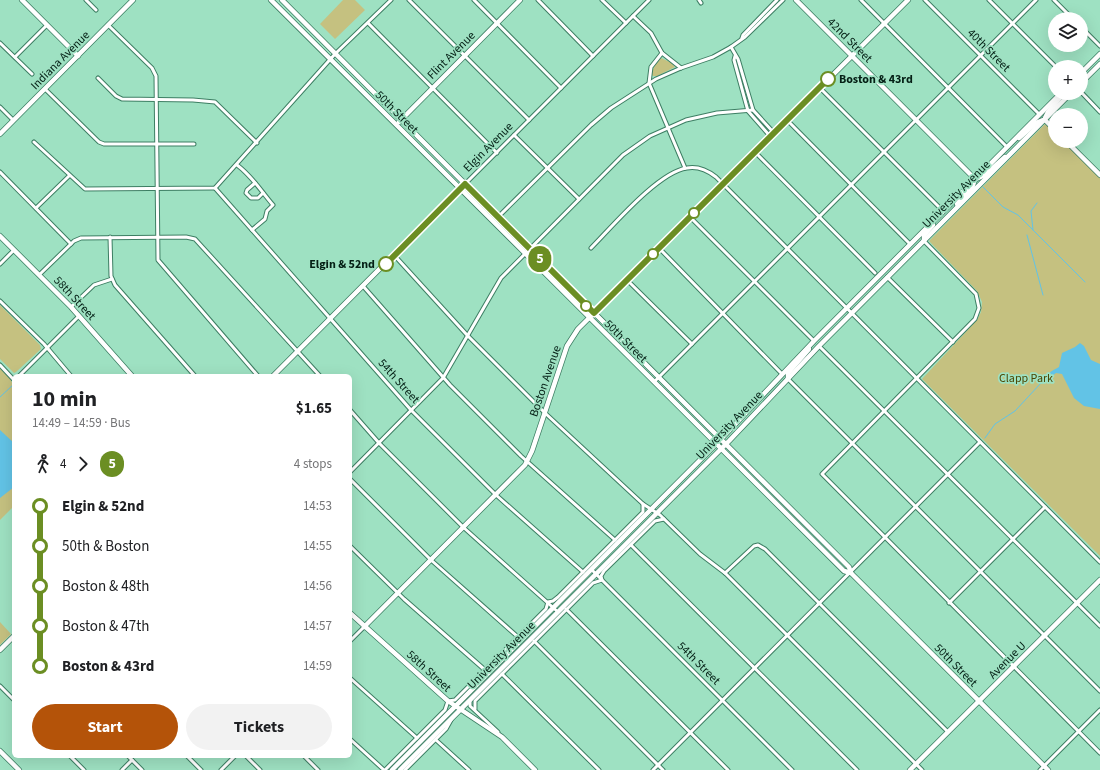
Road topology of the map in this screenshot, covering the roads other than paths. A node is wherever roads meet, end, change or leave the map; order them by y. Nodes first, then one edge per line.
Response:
1 (22, 0) edge
2 (86, 0) edge
3 (133, 0) edge
4 (271, 0) edge
5 (282, 0) edge
6 (391, 0) edge
7 (409, 0) edge
8 (474, 0) edge
9 (520, 0) edge
10 (538, 0) edge
11 (602, 0) edge
12 (649, 0) edge
13 (777, 0) edge
14 (783, 0) edge
15 (796, 0) edge
16 (861, 0) edge
17 (908, 0) edge
18 (925, 0) edge
19 (990, 0) edge
20 (1036, 0) edge
21 (1054, 0) edge
22 (96, 10) dead end
23 (1066, 12) edge
24 (633, 16) junction
25 (368, 23) junction
26 (497, 23) junction
27 (626, 23) junction
28 (884, 23) junction
29 (1013, 23) junction
30 (47, 25) junction
31 (108, 25) junction
32 (754, 26) junction
33 (1088, 34) edge
34 (0, 43) edge
35 (1100, 46) edge
36 (731, 47) junction
37 (662, 53) junction
38 (335, 54) junction
39 (1100, 54) edge
40 (980, 55) junction
41 (78, 56) junction
42 (465, 56) junction
43 (593, 56) junction
44 (735, 56) junction
45 (851, 56) junction
46 (15, 58) junction
47 (331, 59) junction
48 (1049, 60) edge
49 (1100, 64) edge
50 (1088, 66) edge
51 (681, 68) junction
52 (32, 74) dead end
53 (1088, 76) edge
54 (98, 78) dead end
55 (649, 83) junction
56 (432, 88) junction
57 (561, 88) junction
58 (819, 88) junction
59 (948, 88) junction
60 (45, 89) junction
61 (1088, 99) edge
62 (156, 100) junction
63 (1054, 100) edge
64 (1058, 100) edge
65 (1064, 100) edge
66 (0, 107) edge
67 (753, 110) junction
68 (748, 111) junction
69 (1100, 112) edge
70 (1040, 114) junction
71 (13, 120) junction
72 (401, 120) junction
73 (529, 120) junction
74 (787, 120) junction
75 (916, 120) junction
76 (1045, 120) junction
77 (1048, 123) edge
78 (396, 125) junction
79 (667, 127) junction
80 (0, 134) edge
81 (772, 134) junction
82 (514, 135) junction
83 (34, 142) dead end
84 (257, 143) junction
85 (157, 144) junction
86 (194, 144) dead end
87 (1008, 146) junction
88 (1073, 148) edge
89 (754, 152) junction
90 (884, 152) junction
91 (1012, 152) junction
92 (497, 153) junction
93 (237, 165) junction
94 (548, 168) junction
95 (685, 168) junction
96 (0, 172) edge
97 (1100, 175) edge
98 (69, 176) junction
99 (975, 179) junction
100 (255, 183) junction
101 (465, 184) junction
102 (722, 184) junction
103 (851, 184) junction
104 (158, 188) junction
105 (214, 188) junction
106 (460, 189) junction
107 (263, 194) junction
108 (579, 199) junction
109 (36, 208) junction
110 (943, 211) junction
111 (948, 216) junction
112 (498, 217) junction
113 (690, 217) junction
114 (819, 217) junction
115 (252, 230) junction
116 (0, 236) edge
117 (110, 237) junction
118 (157, 237) junction
119 (924, 241) junction
120 (71, 244) junction
121 (910, 244) junction
122 (529, 248) junction
123 (591, 248) dead end
124 (659, 248) junction
125 (787, 249) junction
126 (14, 250) junction
127 (525, 253) junction
128 (394, 255) junction
129 (0, 264) edge
130 (875, 273) dead end
131 (39, 275) junction
132 (887, 277) junction
133 (112, 279) junction
134 (627, 280) junction
135 (755, 281) junction
136 (363, 286) junction
137 (0, 301) edge
138 (71, 307) junction
139 (846, 308) junction
140 (594, 313) junction
141 (723, 313) junction
142 (851, 313) junction
143 (79, 316) junction
144 (589, 318) junction
145 (330, 319) junction
146 (467, 335) junction
147 (814, 341) junction
148 (953, 342) junction
149 (692, 344) junction
150 (819, 346) junction
151 (47, 348) junction
152 (298, 352) junction
153 (0, 365) edge
154 (21, 374) edge
155 (69, 374) edge
156 (130, 374) edge
157 (193, 374) edge
158 (256, 374) edge
159 (276, 374) edge
160 (318, 374) edge
161 (782, 374) junction
162 (12, 378) edge
163 (443, 378) junction
164 (659, 378) junction
165 (916, 378) junction
166 (788, 379) junction
167 (654, 382) junction
168 (759, 400) junction
169 (764, 404) junction
170 (411, 410) junction
171 (884, 411) junction
172 (352, 412) edge
173 (545, 413) junction
174 (722, 438) junction
175 (980, 442) junction
176 (379, 443) junction
177 (727, 443) junction
178 (852, 443) junction
179 (716, 444) junction
180 (720, 449) junction
181 (527, 461) junction
182 (352, 470) edge
183 (948, 475) junction
184 (352, 481) edge
185 (496, 495) junction
186 (643, 504) junction
187 (916, 507) junction
188 (1045, 507) junction
189 (651, 510) junction
190 (656, 513) junction
191 (664, 519) junction
192 (464, 527) junction
193 (885, 538) junction
194 (1013, 539) junction
195 (615, 540) junction
196 (631, 545) junction
197 (352, 548) edge
198 (431, 560) junction
199 (1100, 562) edge
200 (592, 570) junction
201 (583, 572) junction
202 (980, 572) junction
203 (725, 573) junction
204 (850, 573) junction
205 (596, 574) junction
206 (602, 580) junction
207 (1100, 580) edge
208 (398, 593) junction
209 (548, 602) junction
210 (820, 603) junction
211 (950, 603) junction
212 (1077, 603) junction
213 (554, 608) junction
214 (566, 609) junction
215 (558, 612) junction
216 (352, 615) edge
217 (1100, 626) edge
218 (364, 627) junction
219 (787, 636) junction
220 (1045, 636) junction
221 (518, 637) junction
222 (352, 639) edge
223 (12, 640) edge
224 (534, 641) junction
225 (0, 650) edge
226 (1014, 667) junction
227 (755, 668) junction
228 (485, 670) junction
229 (502, 674) junction
230 (352, 680) edge
231 (0, 686) edge
232 (1100, 691) edge
233 (12, 698) edge
234 (470, 700) junction
235 (448, 701) junction
236 (722, 701) junction
237 (979, 701) junction
238 (457, 708) junction
239 (475, 709) junction
240 (1100, 710) edge
241 (452, 718) junction
242 (948, 732) junction
243 (1078, 732) junction
244 (690, 733) junction
245 (502, 736) junction
246 (417, 738) junction
247 (436, 740) junction
248 (352, 741) edge
249 (0, 751) edge
250 (1100, 753) edge
251 (72, 758) edge
252 (189, 758) edge
253 (233, 758) edge
254 (248, 758) edge
255 (306, 758) edge
256 (132, 760) joint
257 (916, 764) junction
258 (658, 765) junction
259 (1044, 769) edge
260 (19, 770) edge
261 (84, 770) edge
262 (122, 770) edge
263 (142, 770) edge
264 (201, 770) edge
265 (221, 770) edge
266 (260, 770) edge
267 (318, 770) edge
268 (384, 770) edge
269 (392, 770) edge
270 (400, 770) edge
271 (406, 770) edge
272 (469, 770) edge
273 (535, 770) edge
274 (599, 770) edge
275 (653, 770) edge
276 (663, 770) edge
277 (728, 770) edge
278 (792, 770) edge
279 (857, 770) edge
280 (910, 770) edge
281 (922, 770) edge

1 - 30 main road
2 - 22 street
3 - 31 main road, Indiana Avenue
4 - 47 main road, 50th Street
5 - 38 main road, 50th Street
6 - 25 street
7 - 42 street
8 - 26 street
9 - 26 main road, Flint Avenue
10 - 43 street
11 - 27 street
12 - 24 street, Elgin Avenue
13 - 32 street
14 - 32 street
15 - 45 main road, 42nd Street
16 - 28 street
17 - 28 main road, Boston Avenue
18 - 40 street, 40th Street
19 - 29 street
20 - 29 street
21 - 23 street
24 - 27 street, Elgin Avenue
24 - 37 street
25 - 38 street
25 - 56 street
26 - 42 main road, Flint Avenue
26 - 57 street
27 - 43 street, Elgin Avenue
28 - 45 main road, Boston Avenue
28 - 59 street
29 - 40 street
29 - 48 street
30 - 41 main road
30 - 46 street
31 - 41 main road, Indiana Avenue
31 - 62 street
32 - 36 street
33 - 35 street
34 - 46 street
36 - 44 street
36 - 51 street
37 - 51 street
37 - 55 street
38 - 47 street
38 - 72 main road, 50th Street
39 - 50 main road
40 - 59 street
40 - 70 street, 40th Street
41 - 60 main road, Indiana Avenue
42 - 56 main road, Flint Avenue
42 - 73 street
43 - 57 street, Elgin Avenue
44 - 67 street
44 - 68 street
45 - 58 main road, Boston Avenue
45 - 75 main road, 42nd Street
46 - 52 street
47 - 78 main road, 50th Street
47 - 84 street
49 - 53 main road
51 - 55 street
54 - 62 street
55 - 79 street
55 - 94 street
56 - 72 main road, Flint Avenue
56 - 92 street
57 - 73 street, Elgin Avenue
58 - 74 main road, Boston Avenue
58 - 90 street
59 - 75 street
59 - 87 street
60 - 71 main road, Indiana Avenue
60 - 85 street
61 - 69 street
62 - 84 street
62 - 85 street
63 - 70 main road, University Avenue
64 - 76 main road
65 - 76 main road, University Avenue
66 - 71 street
67 - 68 street
67 - 81 street
68 - 79 street
68 - 81 street
70 - 87 main road, University Avenue
71 - 80 main road, Indiana Avenue
72 - 78 main road, Flint Avenue
72 - 101 main road, 50th Street
73 - 82 street, Elgin Avenue
74 - 81 main road, Boston Avenue
74 - 103 street
75 - 90 street
75 - 99 main road, 42nd Street
76 - 77 main road
76 - 87 main road
76 - 91 main road, University Avenue
78 - 106 main road, 50th Street
79 - 95 street
79 - 108 street
81 - 89 main road, Boston Avenue
82 - 92 street, Elgin Avenue
82 - 94 street
83 - 98 street
84 - 93 street
85 - 86 street
85 - 104 street
87 - 99 main road, University Avenue
88 - 97 main road
89 - 102 main road, Boston Avenue
89 - 114 street
90 - 103 street
90 - 110 street
91 - 99 main road
91 - 111 main road, University Avenue
92 - 101 street, Elgin Avenue
93 - 100 street
93 - 105 street
94 - 108 street
94 - 112 street
95 - 102 street
95 - 123 street
96 - 109 street
98 - 104 street
98 - 109 street
99 - 110 main road, University Avenue
99 - 111 main road
100 - 107 street
100 - 107 street
101 - 106 main road, Elgin Avenue
101 - 112 main road, 50th Street
102 - 113 main road, Boston Avenue
102 - 125 street
103 - 114 street
103 - 121 street
104 - 105 street
104 - 118 street
105 - 115 street, 54th Street
106 - 127 main road, 50th Street
106 - 128 main road, Elgin Avenue
107 - 115 street
108 - 122 street
109 - 120 street
110 - 119 main road
110 - 121 main road, University Avenue
111 - 119 main road, University Avenue
112 - 122 main road, 50th Street
113 - 124 main road, Boston Avenue
113 - 135 street
114 - 125 street
114 - 130 street
115 - 145 street, 54th Street
116 - 126 main road, 58th Street
117 - 118 street
117 - 120 street
117 - 133 street
118 - 152 street
118 - 158 street
119 - 132 main road, University Avenue
119 - 148 street
120 - 131 street
121 - 139 main road, University Avenue
122 - 127 street
122 - 140 main road, 50th Street
124 - 134 main road, Boston Avenue
124 - 141 street
125 - 135 street
125 - 139 street
126 - 129 street
126 - 131 main road, 58th Street
127 - 144 main road, 50th Street
127 - 146 street
128 - 136 main road, Elgin Avenue
128 - 146 street
131 - 138 main road, 58th Street
132 - 142 main road, University Avenue
132 - 148 street
133 - 138 street
133 - 157 street
134 - 140 main road, Boston Avenue
134 - 149 street
135 - 141 street
135 - 147 street
136 - 145 main road, Elgin Avenue
136 - 163 street
137 - 151 street
138 - 143 main road, 58th Street
139 - 142 street
139 - 147 main road, University Avenue
140 - 144 main road, Boston Avenue
140 - 164 main road, 50th Street
141 - 149 street
141 - 161 street
142 - 150 main road, University Avenue
142 - 165 street
143 - 151 street
143 - 156 main road, 58th Street
144 - 167 main road, 50th Street
144 - 173 main road, Boston Avenue
145 - 152 main road, Elgin Avenue
145 - 170 street, 54th Street
146 - 163 street
146 - 173 street
147 - 161 main road, University Avenue
147 - 166 main road
148 - 165 street
149 - 164 street
150 - 166 main road, University Avenue
150 - 171 street
151 - 154 street
151 - 155 street
152 - 159 main road, Elgin Avenue
152 - 160 street
153 - 162 street
161 - 168 main road, University Avenue
163 - 170 street
163 - 181 street
164 - 167 street
164 - 174 main road, 50th Street
165 - 171 street
165 - 175 street
166 - 169 main road, University Avenue
166 - 178 street
167 - 179 main road, 50th Street
168 - 169 main road
168 - 174 main road, University Avenue
169 - 177 main road, University Avenue
170 - 176 street
170 - 185 street, 54th Street
171 - 178 street
171 - 183 street
172 - 176 street
173 - 181 main road, Boston Avenue
173 - 186 street
174 - 177 main road, 50th Street
174 - 179 main road, University Avenue
175 - 183 street
175 - 188 street
176 - 182 street
176 - 192 street
177 - 180 main road, University Avenue
177 - 204 main road, 50th Street
178 - 187 street
178 - 193 street
179 - 180 main road, 50th Street
179 - 189 main road, University Avenue
180 - 190 main road, University Avenue
180 - 204 main road, 50th Street
181 - 185 main road, Boston Avenue
181 - 195 street
183 - 187 street
183 - 194 street
184 - 198 street
185 - 192 main road, Boston Avenue
185 - 201 street, 54th Street
186 - 189 street
186 - 195 street
187 - 193 street
187 - 202 street
188 - 194 street
188 - 199 street
189 - 190 street
189 - 200 main road, University Avenue
190 - 191 street
190 - 205 main road, University Avenue
191 - 196 street
191 - 203 street
192 - 198 main road, Boston Avenue
192 - 209 street
193 - 204 street
193 - 211 street
194 - 202 street
194 - 212 street
195 - 201 street
196 - 206 street
196 - 227 street
197 - 208 street
198 - 208 main road, Boston Avenue
198 - 221 street
200 - 205 street, 54th Street
200 - 213 main road, University Avenue
201 - 209 street
202 - 211 street
202 - 220 street
203 - 210 street
203 - 219 street
204 - 210 street
204 - 237 main road, 50th Street
205 - 206 street, 54th Street
205 - 215 main road, University Avenue
206 - 214 street
206 - 236 street, 54th Street
207 - 212 main road, Avenue U
208 - 218 main road, Boston Avenue
208 - 228 street
209 - 213 street
209 - 221 street
210 - 219 street
210 - 242 street
211 - 226 street
212 - 217 street
212 - 220 main road, Avenue U
213 - 215 street
213 - 238 main road, University Avenue
214 - 224 street
214 - 244 street
215 - 234 main road, University Avenue
216 - 218 main road, 58th Street
218 - 222 street, Boston Avenue
218 - 235 main road, 58th Street
219 - 227 street
219 - 257 street
220 - 226 main road, Avenue U
220 - 232 street
221 - 228 street
223 - 225 main road
224 - 229 street
224 - 258 street
226 - 237 main road, Avenue U
226 - 243 street
227 - 236 street
227 - 279 street
228 - 235 street
229 - 239 street
229 - 274 street
230 - 246 street
231 - 233 street
234 - 238 main road, University Avenue
234 - 239 street, 58th Street
235 - 238 main road, 58th Street
235 - 246 street
236 - 244 street
236 - 278 street, 54th Street
237 - 242 main road, Avenue U
237 - 259 main road, 50th Street
238 - 241 main road, University Avenue
238 - 245 main road, 58th Street
238 - 269 main road, University Avenue
239 - 245 street, 58th Street
240 - 243 street
241 - 247 street
241 - 270 main road, University Avenue
242 - 257 main road, Avenue U
243 - 250 street
243 - 259 street
244 - 258 street
244 - 277 street
245 - 273 main road, 58th Street
246 - 268 street
247 - 271 street
247 - 272 street
248 - 268 street
249 - 260 main road
251 - 261 street
252 - 264 street
253 - 265 street
254 - 266 street
255 - 267 street
256 - 262 street
256 - 263 street
257 - 280 main road, Avenue U
257 - 281 street
258 - 275 street
258 - 276 street

